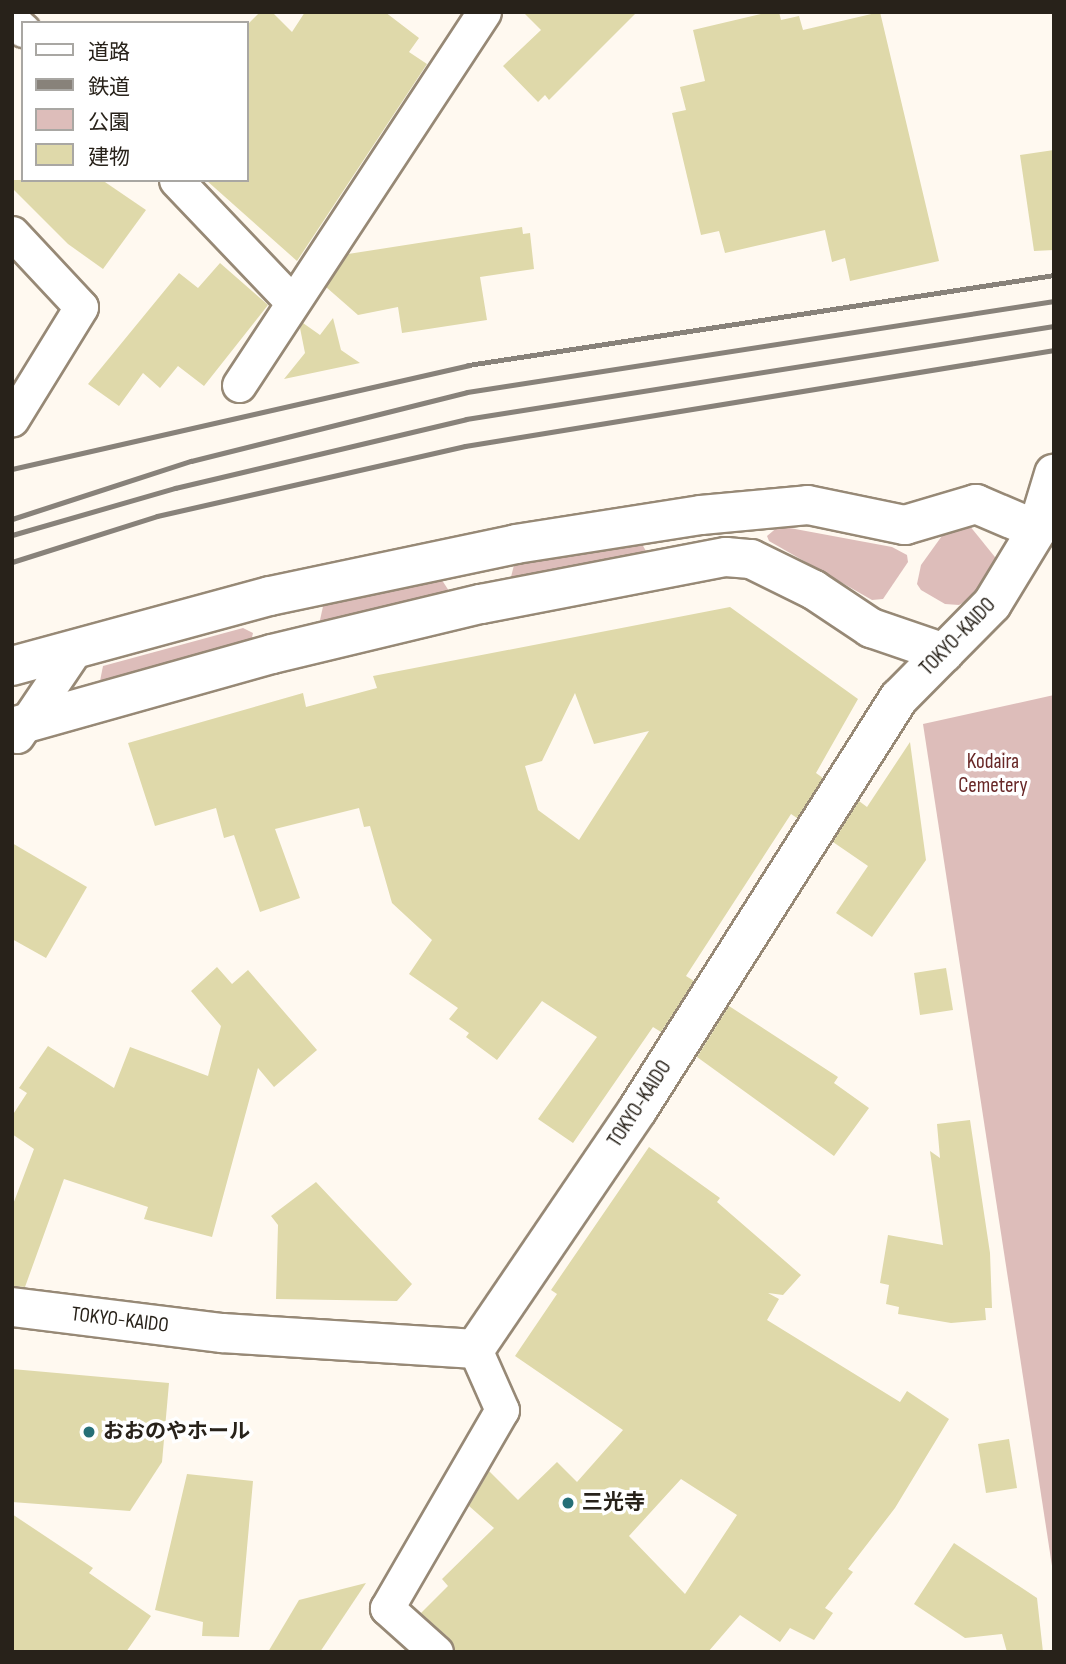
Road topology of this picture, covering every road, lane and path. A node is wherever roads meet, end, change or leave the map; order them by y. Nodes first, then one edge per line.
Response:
1 (484, 12) edge
2 (178, 182) edge
3 (14, 240) edge
4 (292, 302) junction
5 (239, 385) dead end
6 (12, 419) edge
7 (1054, 474) edge
8 (1037, 530) junction
9 (77, 647) junction
10 (944, 653) junction
11 (12, 666) edge
12 (17, 731) edge
13 (12, 1307) edge
14 (475, 1349) junction
15 (436, 1652) edge

1 - 4 street
2 - 4 street
3 - 6 street
4 - 5 street
7 - 8 street, TOKYO-KAIDO
8 - 9 street
8 - 10 street, TOKYO-KAIDO
9 - 11 street
9 - 12 street
10 - 12 street
10 - 14 street, TOKYO-KAIDO
13 - 14 street, TOKYO-KAIDO
14 - 15 street

